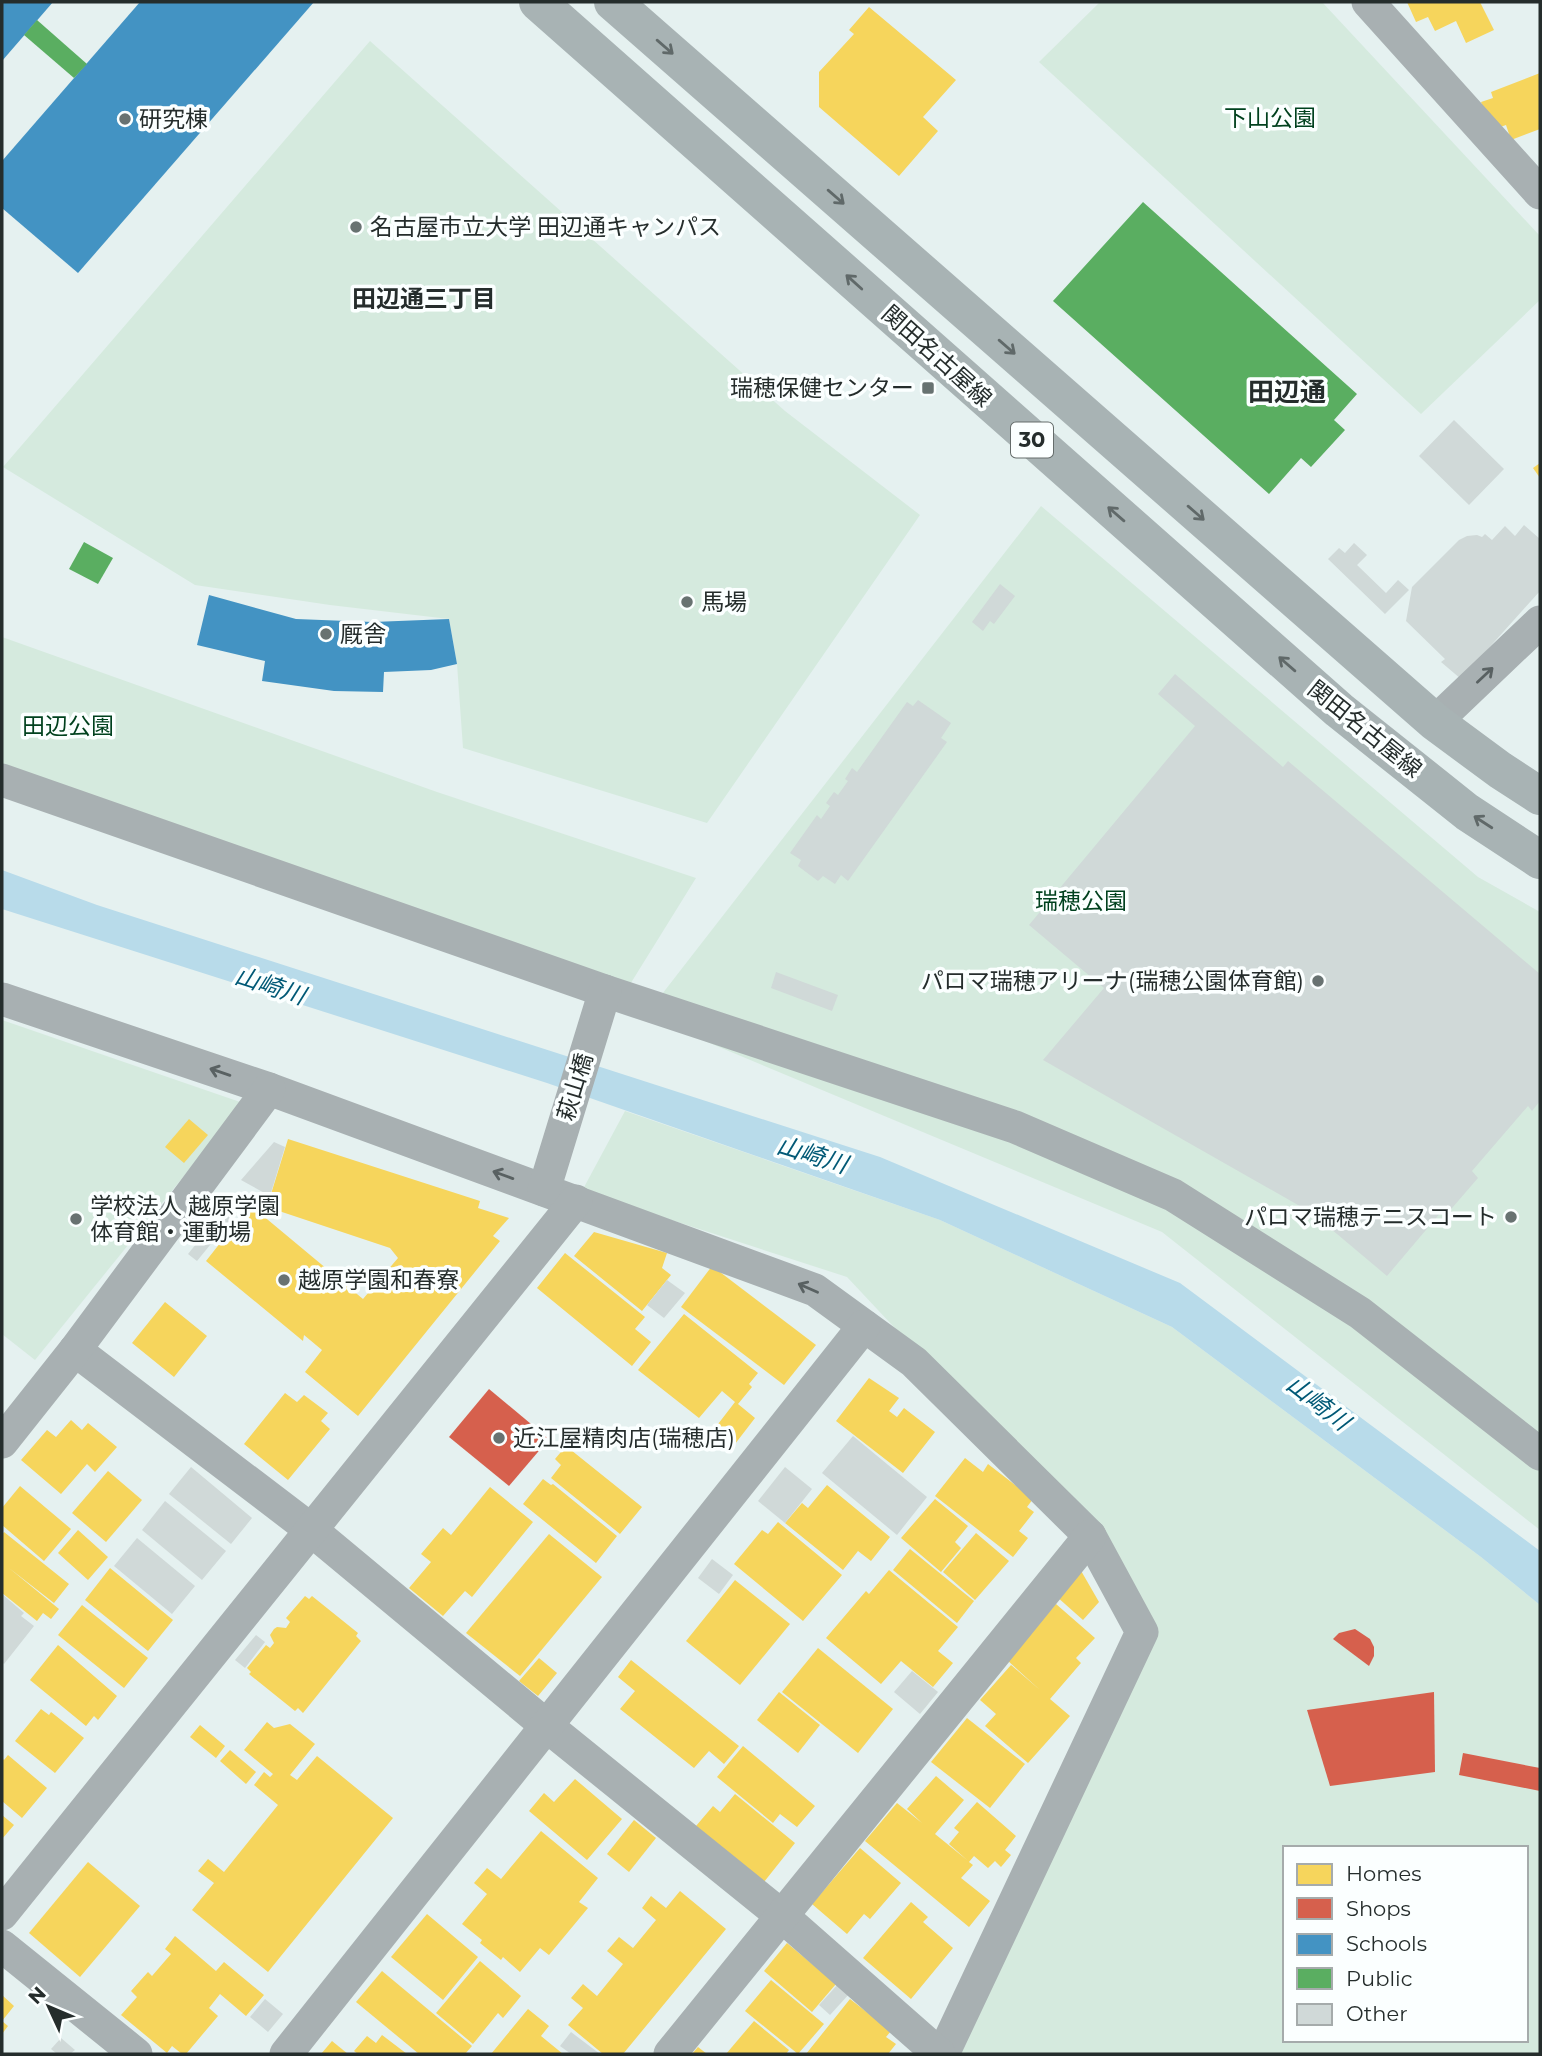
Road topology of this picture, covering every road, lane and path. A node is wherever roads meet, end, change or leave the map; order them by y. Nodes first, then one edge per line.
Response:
1 (538, 2) edge
2 (613, 2) edge
3 (1368, 2) edge
4 (1540, 193) edge
5 (1540, 622) edge
6 (1435, 722) junction
7 (2, 780) edge
8 (1540, 796) edge
9 (1540, 860) edge
10 (2, 999) edge
11 (601, 1003) junction
12 (269, 1089) junction
13 (549, 1175) junction
14 (576, 1201) junction
15 (864, 1326) junction
16 (75, 1350) junction
17 (2, 1442) edge
18 (1540, 1454) edge
19 (310, 1529) junction
20 (1090, 1536) junction
21 (548, 1727) junction
22 (2, 1914) edge
23 (782, 1916) junction
24 (2, 1946) edge
25 (136, 2054) edge
26 (286, 2054) edge
27 (670, 2054) edge
28 (941, 2054) edge

9 -> 1 main road, 関田名古屋線 / 30
2 -> 6 main road, 30
3 - 4 street
6 -> 5 street
6 - 8 main road, 30
7 - 11 street
12 -> 10 street
11 - 13 street, 萩山橋
11 - 18 street
13 -> 12 street
12 - 16 street
13 - 14 street
15 -> 14 street
14 - 19 street
15 - 20 street
15 - 21 street
16 - 17 street
16 - 19 street
19 - 21 street
19 - 22 street
20 - 23 street
20 - 28 street
21 - 23 street
21 - 26 street
23 - 27 street
23 - 28 street
24 - 25 street

